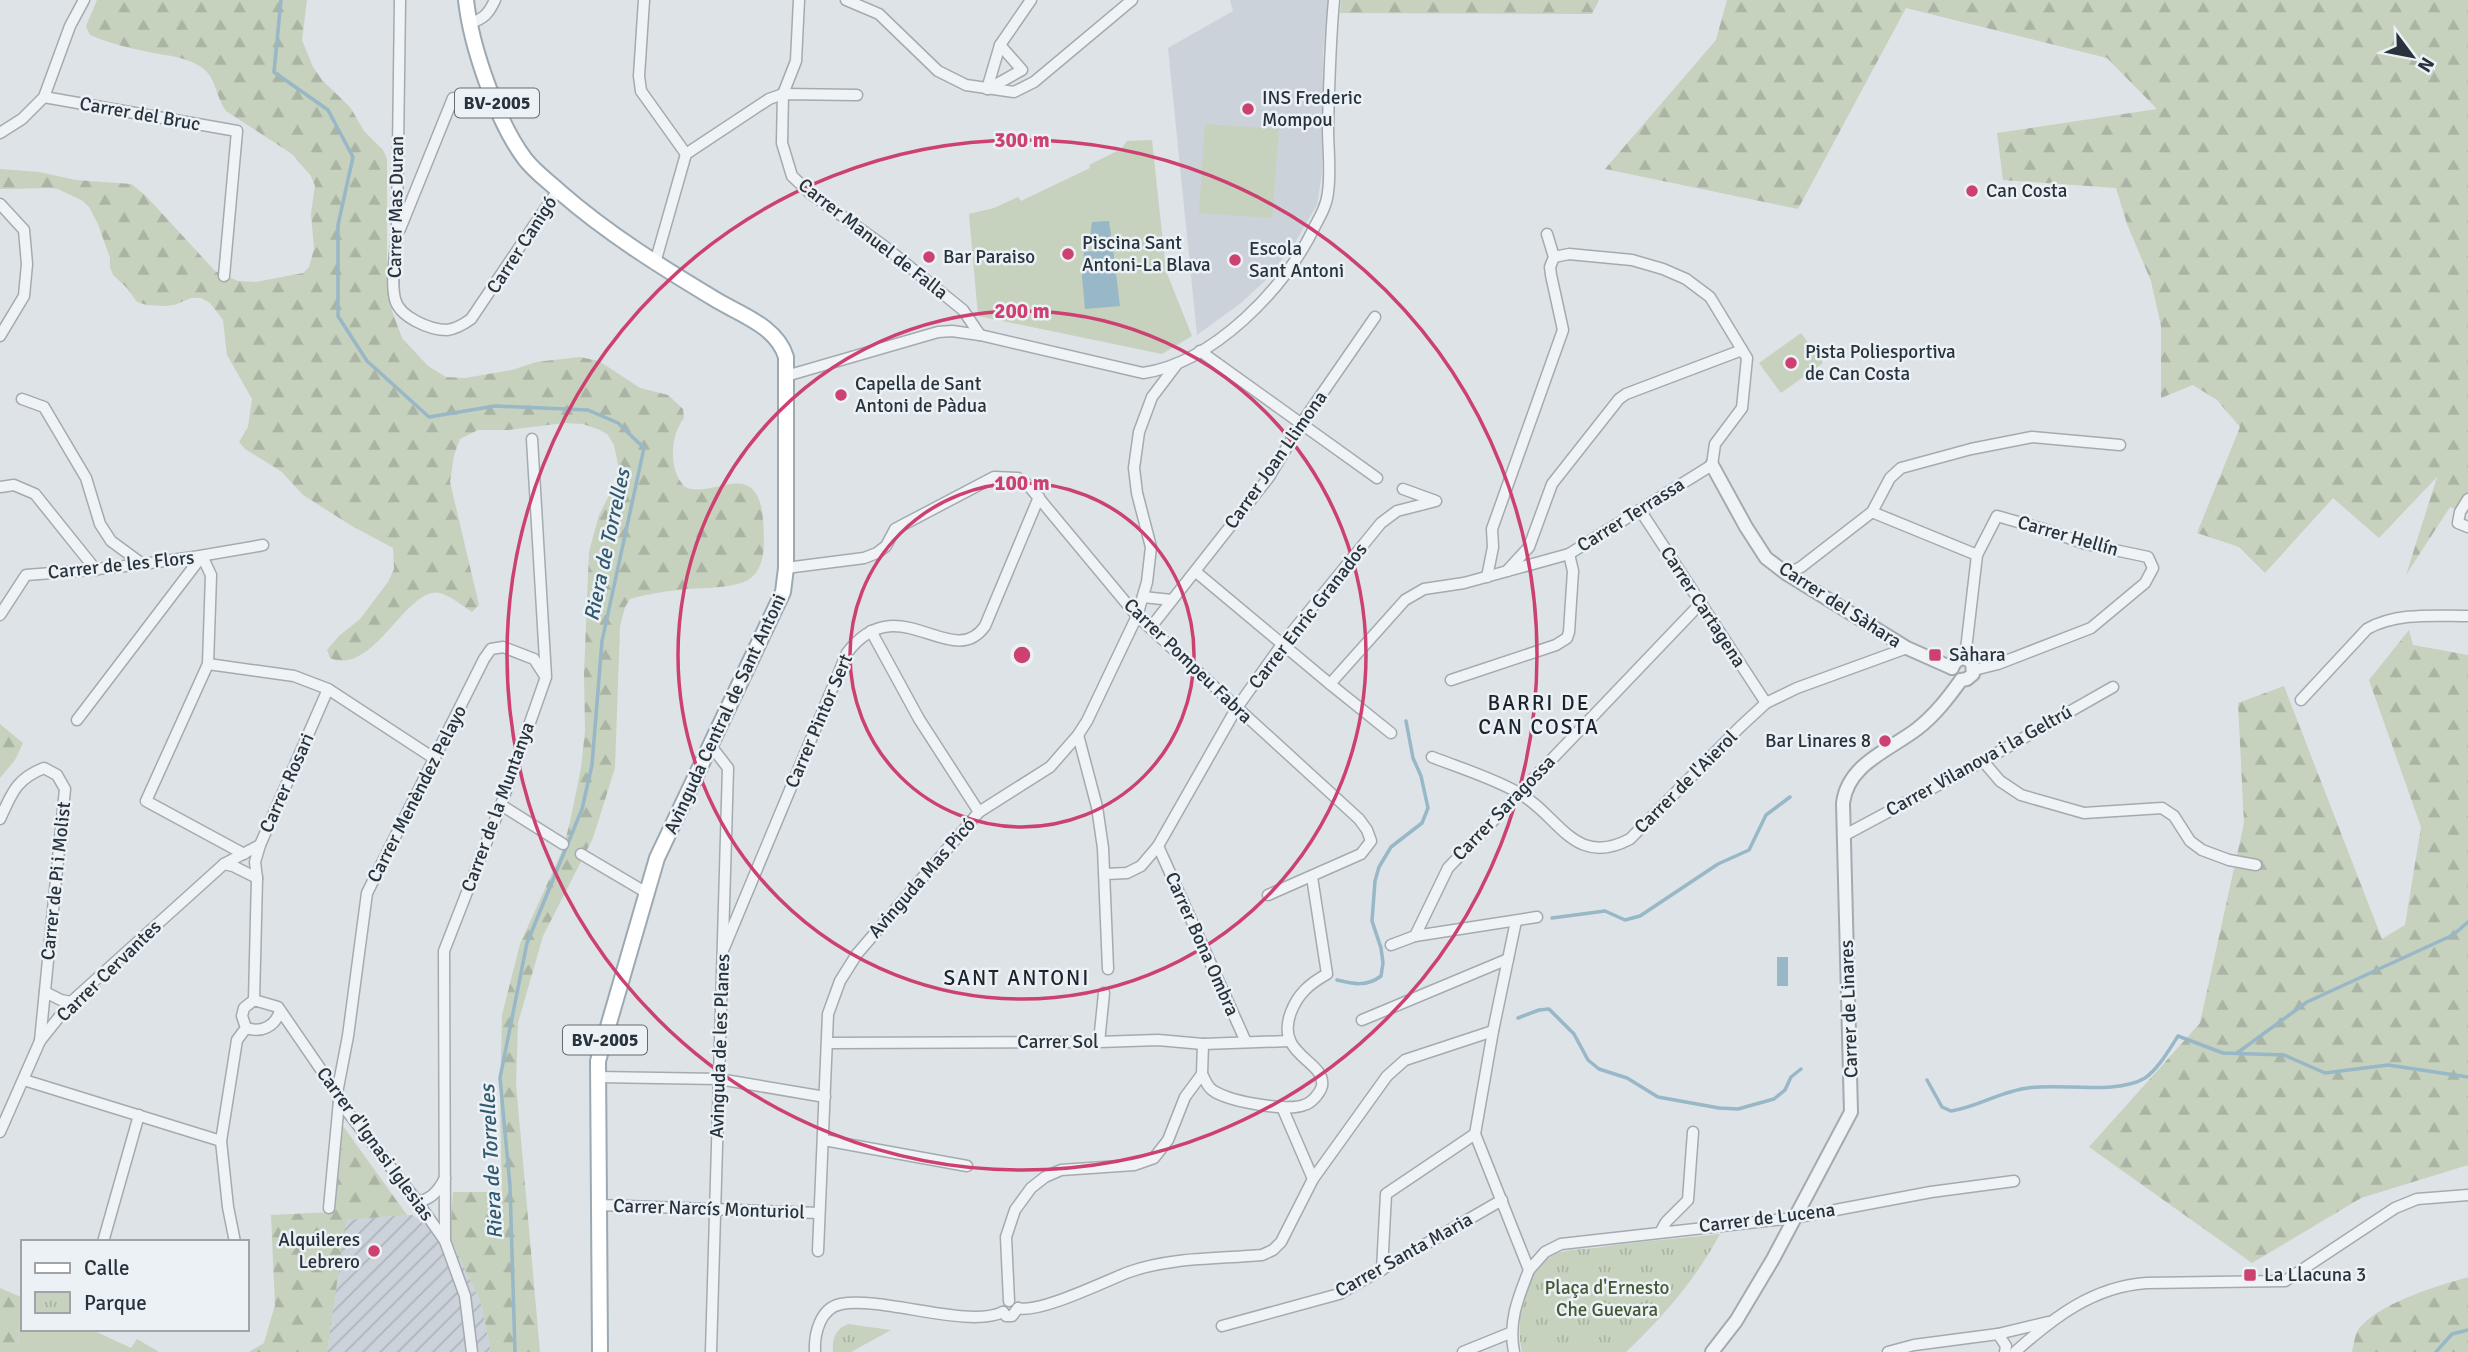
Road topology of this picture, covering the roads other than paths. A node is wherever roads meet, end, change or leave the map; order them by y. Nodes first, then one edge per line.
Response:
1 (84, 0) edge
2 (400, 0) edge
3 (466, 0) edge
4 (495, 0) edge
5 (644, 0) edge
6 (799, 0) edge
7 (846, 0) edge
8 (1031, 0) edge
9 (1132, 0) edge
10 (1334, 0) edge
11 (470, 23) junction
12 (1000, 45) junction
13 (987, 89) junction
14 (783, 94) junction
15 (857, 95) dead end
16 (44, 97) junction
17 (453, 98) dead end
18 (0, 133) edge
19 (686, 154) junction
20 (558, 190) junction
21 (0, 204) edge
22 (1547, 234) dead end
23 (397, 236) junction
24 (1554, 257) junction
25 (655, 263) junction
26 (224, 276) dead end
27 (486, 300) joint
28 (963, 310) junction
29 (1376, 317) dead end
30 (952, 331) junction
31 (980, 335) junction
32 (0, 336) edge
33 (1742, 349) junction
34 (1200, 351) junction
35 (1177, 364) junction
36 (1143, 373) junction
37 (786, 376) junction
38 (1152, 397) junction
39 (22, 399) dead end
40 (1301, 424) junction
41 (532, 439) dead end
42 (2120, 445) dead end
43 (1712, 464) junction
44 (1377, 478) dead end
45 (0, 486) edge
46 (1403, 489) dead end
47 (1039, 496) junction
48 (2468, 499) edge
49 (1640, 510) junction
50 (1872, 512) junction
51 (2463, 525) edge
52 (263, 545) dead end
53 (1493, 547) junction
54 (1529, 547) junction
55 (1569, 554) junction
56 (1977, 555) junction
57 (202, 556) junction
58 (141, 563) junction
59 (1533, 565) junction
60 (786, 568) junction
61 (96, 570) junction
62 (1507, 571) junction
63 (1196, 572) junction
64 (1787, 574) junction
65 (1487, 577) junction
66 (1143, 597) junction
67 (1172, 600) junction
68 (1701, 603) junction
69 (0, 615) edge
70 (1137, 616) junction
71 (2468, 616) edge
72 (1151, 627) junction
73 (871, 631) junction
74 (1283, 643) junction
75 (1907, 648) junction
76 (1965, 658) junction
77 (208, 664) junction
78 (1952, 668) junction
79 (1974, 670) junction
80 (546, 677) junction
81 (1451, 680) dead end
82 (1961, 680) junction
83 (1329, 684) junction
84 (2113, 687) dead end
85 (328, 689) junction
86 (2301, 700) dead end
87 (1766, 703) junction
88 (1236, 709) junction
89 (77, 720) dead end
90 (1391, 733) dead end
91 (1079, 735) junction
92 (711, 746) junction
93 (1432, 757) dead end
94 (435, 759) junction
95 (1983, 761) junction
96 (1519, 792) junction
97 (501, 805) junction
98 (979, 812) junction
99 (0, 819) edge
100 (1845, 835) junction
101 (563, 844) dead end
102 (260, 845) junction
103 (1158, 846) junction
104 (581, 853) dead end
105 (244, 854) junction
106 (223, 864) junction
107 (2256, 865) dead end
108 (1105, 874) junction
109 (1312, 877) junction
110 (257, 878) junction
111 (647, 892) junction
112 (1268, 895) dead end
113 (1537, 916) dead end
114 (1516, 921) junction
115 (1415, 936) junction
116 (1391, 945) dead end
117 (724, 948) junction
118 (1508, 959) junction
119 (1108, 969) dead end
120 (45, 992) junction
121 (1104, 993) dead end
122 (254, 1000) junction
123 (71, 1002) junction
124 (281, 1012) junction
125 (1362, 1020) dead end
126 (246, 1028) junction
127 (1493, 1031) junction
128 (40, 1041) junction
129 (1289, 1041) junction
130 (1099, 1042) junction
131 (1247, 1042) junction
132 (828, 1043) junction
133 (1203, 1044) junction
134 (1202, 1074) junction
135 (597, 1077) junction
136 (719, 1079) junction
137 (24, 1080) junction
138 (338, 1097) junction
139 (825, 1097) junction
140 (1282, 1107) junction
141 (139, 1115) junction
142 (0, 1132) edge
143 (1693, 1132) dead end
144 (1475, 1135) junction
145 (824, 1140) junction
146 (221, 1141) junction
147 (967, 1166) dead end
148 (447, 1175) junction
149 (1313, 1179) junction
150 (2014, 1181) dead end
151 (2468, 1195) edge
152 (1502, 1200) junction
153 (417, 1201) junction
154 (600, 1205) junction
155 (329, 1208) dead end
156 (714, 1208) junction
157 (819, 1213) junction
158 (1793, 1218) junction
159 (1661, 1231) junction
160 (104, 1240) edge
161 (235, 1240) edge
162 (445, 1241) junction
163 (818, 1251) dead end
164 (1382, 1270) junction
165 (1529, 1270) junction
166 (1013, 1305) junction
167 (2049, 1321) junction
168 (1222, 1326) dead end
169 (1510, 1333) junction
170 (1998, 1334) junction
171 (472, 1352) edge
172 (600, 1352) edge
173 (711, 1352) edge
174 (816, 1352) edge
175 (1463, 1352) edge
176 (1514, 1352) edge
177 (1712, 1352) edge
178 (1888, 1352) edge
179 (2006, 1352) edge
180 (2015, 1352) edge

1 - 16 street
2 - 23 street, Carrer Mas Duran
3 - 11 main road, Avinguda Central de Sant Antoni / BV-2005
4 - 11 street
5 - 19 street
6 - 14 street, Carrer Manuel de Falla
7 - 13 street
8 - 12 street
9 - 13 street
10 - 34 street, Avinguda Mas Picó
11 - 20 main road, Avinguda Central de Sant Antoni / BV-2005
12 - 13 street
12 - 13 street
14 - 15 street
14 - 19 street
14 - 28 street, Carrer Manuel de Falla
16 - 18 street
16 - 26 street, Carrer del Bruc
17 - 23 street
19 - 25 street
20 - 25 main road, Avinguda Central de Sant Antoni / BV-2005
20 - 27 street, Carrer Canigó
21 - 32 street
22 - 24 street
23 - 27 street, Carrer Mas Duran
24 - 33 street
24 - 53 street
25 - 37 main road, Avinguda Central de Sant Antoni / BV-2005
28 - 30 street, Carrer Manuel de Falla
28 - 31 street, Carrer Manuel de Falla
29 - 40 street, Carrer Joan Llimona
30 - 31 street
30 - 37 street
31 - 36 street
33 - 43 street
33 - 54 street
34 - 35 street, Avinguda Mas Picó
34 - 40 street
35 - 36 street, Avinguda Mas Picó
35 - 38 street, Avinguda Mas Picó
36 - 38 street
37 - 60 main road, Avinguda Central de Sant Antoni / BV-2005
38 - 66 street, Avinguda Mas Picó
39 - 58 street
40 - 44 street
40 - 63 street, Carrer Joan Llimona
41 - 80 street, Carrer de la Muntanya
42 - 50 street
43 - 49 street, Carrer Terrassa
43 - 64 street, Carrer del Sàhara
45 - 61 street
46 - 74 street, Carrer Enric Granados
47 - 60 street, Carrer Pompeu Fabra
47 - 70 street, Carrer Pompeu Fabra
47 - 73 street
48 - 51 street
49 - 55 street, Carrer Terrassa
49 - 68 street, Carrer Cartagena
50 - 56 street
50 - 64 street
52 - 57 street, Carrer de les Flors
53 - 62 street
53 - 65 street
54 - 59 street
54 - 62 street
55 - 59 street, Carrer Terrassa
55 - 81 street
56 - 76 street, Carrer Hellín
56 - 79 street, Carrer Hellín
57 - 58 street, Carrer de les Flors
57 - 77 street
57 - 89 street
58 - 61 street, Carrer de les Flors
59 - 62 street, Carrer Terrassa
60 - 92 main road, Avinguda Central de Sant Antoni / BV-2005
61 - 69 street, Carrer de les Flors
62 - 65 street, Carrer Terrassa
63 - 67 street, Carrer Joan Llimona
63 - 74 street
64 - 75 street, Carrer del Sàhara
65 - 83 street, Carrer Terrassa
66 - 67 street
66 - 70 street, Avinguda Mas Picó
67 - 72 street, Carrer Joan Llimona
68 - 87 street, Carrer Cartagena
68 - 96 street, Carrer Saragossa
70 - 72 street, Carrer Pompeu Fabra
70 - 91 street, Avinguda Mas Picó
71 - 86 street
72 - 88 street, Carrer Pompeu Fabra
73 - 98 street
73 - 117 street, Carrer Pintor Sert
74 - 83 street
74 - 88 street, Carrer Enric Granados
75 - 78 street, Carrer del Sàhara
75 - 87 street, Carrer de l'Aierol
76 - 78 street
76 - 79 street
77 - 85 street
77 - 105 street
78 - 82 street
79 - 82 street
80 - 94 street, Carrer Menèndez Pelayo
80 - 97 street, Carrer de la Muntanya
82 - 100 street, Carrer de Linares
83 - 90 street
84 - 95 street, Carrer Vilanova i la Geltrú
85 - 94 street
85 - 102 street, Carrer Rosari
87 - 96 street, Carrer de l'Aierol
88 - 103 street, Carrer Enric Granados
88 - 109 street, Carrer Pompeu Fabra
91 - 98 street, Avinguda Mas Picó
91 - 108 street
92 - 111 main road, Avinguda Central de Sant Antoni / BV-2005
92 - 117 street, Avinguda de les Planes
93 - 96 street, Carrer de l'Aierol
94 - 138 street, Carrer Menèndez Pelayo
95 - 100 street, Carrer Vilanova i la Geltrú
95 - 107 street
96 - 115 street, Carrer Saragossa
97 - 101 street
97 - 148 street, Carrer de la Muntanya
98 - 132 street, Avinguda Mas Picó
99 - 120 street, Carrer de Pi i Molist
100 - 158 street, Carrer de Linares
102 - 105 street, Carrer Cervantes
102 - 110 street, Carrer Rosari
103 - 108 street, Carrer Enric Granados
103 - 131 street, Carrer Bona Ombra
104 - 111 street
105 - 106 street, Carrer Cervantes
106 - 110 street
106 - 123 street, Carrer Cervantes
108 - 119 street
109 - 112 street
109 - 129 street
110 - 122 street, Carrer Rosari
111 - 135 main road, Avinguda Central de Sant Antoni / BV-2005
113 - 114 street
114 - 115 street
114 - 118 street
115 - 116 street
117 - 136 street, Avinguda de les Planes
118 - 125 street
118 - 127 street
120 - 123 street
120 - 128 street, Carrer de Pi i Molist
121 - 130 street
122 - 124 street
122 - 126 street
123 - 128 street, Carrer Cervantes
124 - 126 street
124 - 138 street, Carrer d'Ignasi Iglesias
126 - 146 street
127 - 144 street
127 - 149 street
128 - 137 street, Carrer Cervantes
129 - 131 street, Carrer Sol
129 - 140 street
130 - 132 street, Carrer Sol
130 - 133 street, Carrer Sol
131 - 133 street, Carrer Sol
132 - 139 street, Avinguda Mas Picó
133 - 134 street
134 - 140 street
134 - 166 street
135 - 136 street
135 - 154 main road, Avinguda Central de Sant Antoni / BV-2005
136 - 139 street
136 - 156 street, Avinguda de les Planes
137 - 141 street
137 - 142 street, Carrer Cervantes
138 - 153 street, Carrer d'Ignasi Iglesias
138 - 155 street, Carrer Menèndez Pelayo
139 - 145 street, Avinguda Mas Picó
140 - 149 street
141 - 146 street
141 - 160 street
143 - 159 street
144 - 152 street
144 - 164 street
145 - 147 street
145 - 157 street, Avinguda Mas Picó
146 - 161 street
148 - 153 street
148 - 162 street, Carrer de la Muntanya
149 - 166 street
150 - 158 street, Carrer de Lucena
151 - 167 street
152 - 164 street, Carrer Santa Maria
152 - 165 street
153 - 162 street, Carrer d'Ignasi Iglesias
154 - 156 street, Carrer Narcís Monturiol
154 - 172 main road, Avinguda Central de Sant Antoni / BV-2005
156 - 157 street, Carrer Narcís Monturiol
156 - 173 street, Avinguda de les Planes
157 - 163 street, Avinguda Mas Picó
158 - 159 street, Carrer de Lucena
158 - 177 street, Carrer de Linares
159 - 165 street, Carrer de Lucena
162 - 171 street
164 - 168 street, Carrer Santa Maria
165 - 169 street
166 - 174 street
167 - 170 street
167 - 180 street
169 - 175 street
169 - 176 street
170 - 178 street
170 - 179 street

